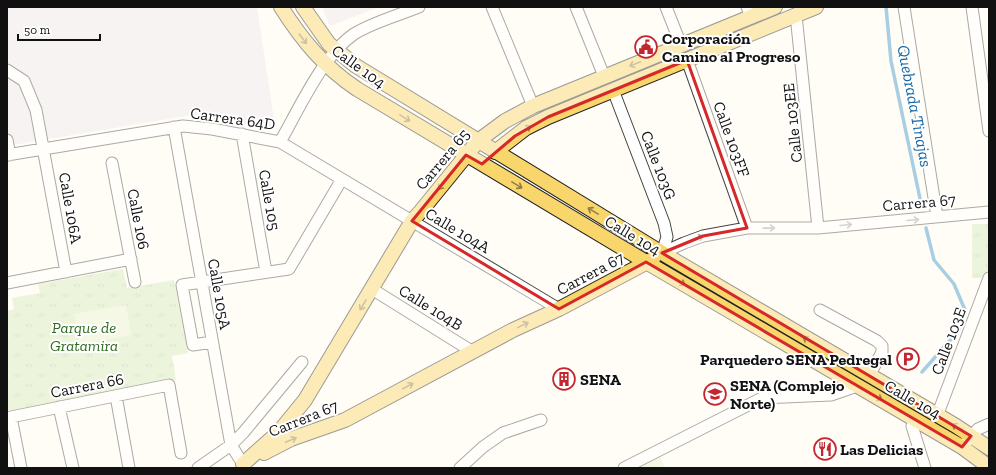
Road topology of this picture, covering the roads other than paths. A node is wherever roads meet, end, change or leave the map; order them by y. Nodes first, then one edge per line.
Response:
1 (281, 7) edge
2 (303, 7) edge
3 (419, 7) edge
4 (492, 7) edge
5 (576, 7) edge
6 (666, 7) edge
7 (775, 7) edge
8 (816, 7) edge
9 (904, 7) edge
10 (972, 7) edge
11 (749, 12) edge
12 (796, 15) junction
13 (681, 45) junction
14 (336, 50) junction
15 (687, 60) junction
16 (326, 65) junction
17 (7, 70) edge
18 (604, 76) junction
19 (613, 90) junction
20 (533, 106) junction
21 (174, 127) junction
22 (989, 131) edge
23 (242, 134) junction
24 (7, 140) edge
25 (478, 141) junction
26 (280, 142) junction
27 (44, 149) junction
28 (495, 152) junction
29 (466, 154) junction
30 (8, 155) edge
31 (112, 162) dead end
32 (482, 164) junction
33 (342, 179) junction
34 (989, 212) edge
35 (937, 217) junction
36 (412, 221) junction
37 (747, 228) junction
38 (818, 228) junction
39 (662, 254) junction
40 (131, 259) junction
41 (646, 262) junction
42 (66, 272) junction
43 (266, 272) junction
44 (989, 278) edge
45 (136, 282) dead end
46 (202, 282) junction
47 (7, 283) edge
48 (372, 289) junction
49 (559, 309) junction
50 (820, 310) dead end
51 (212, 342) junction
52 (473, 352) junction
53 (302, 362) dead end
54 (870, 376) junction
55 (857, 386) junction
56 (116, 396) junction
57 (59, 407) junction
58 (936, 416) junction
59 (914, 419) junction
60 (540, 420) dead end
61 (989, 424) edge
62 (971, 436) junction
63 (231, 445) junction
64 (962, 447) junction
65 (989, 448) edge
66 (181, 453) dead end
67 (240, 466) edge
68 (989, 467) edge
69 (21, 468) edge
70 (73, 468) edge
71 (129, 468) edge
72 (198, 468) edge
73 (460, 468) edge
74 (624, 468) edge
75 (925, 468) edge

1 -> 16 main road, Calle 104
2 - 14 main road, Calle 104
3 - 14 street, Carrera 64D
4 - 20 street
5 - 18 street
6 - 13 street
7 - 11 main road, Carrera 65
8 - 12 main road
9 - 35 street
10 - 22 street
11 - 13 main road, Carrera 65
12 - 15 main road
12 - 38 street, Calle 103EE
13 -> 18 main road, Carrera 65
14 - 16 street, Carrera 64D
14 - 25 main road, Calle 104
15 - 19 main road
15 - 37 street, Calle 103FF
16 - 26 street, Carrera 64D
16 -> 29 main road, Calle 104
17 - 27 street, Calle 106A
18 - 20 main road, Carrera 65
28 -> 19 main road
19 - 39 street, Calle 103G
20 - 25 main road, Carrera 65
21 - 23 street, Carrera 64D
21 - 27 street, Carrera 64D
21 - 46 street, Calle 105A
23 - 26 street, Carrera 64D
23 - 43 street, Calle 105
24 - 30 street
25 - 28 main road, Calle 104
25 - 29 main road, Carrera 65
26 - 33 street, Calle 104A
27 - 30 street, Carrera 64D
27 - 42 street, Calle 106A
28 - 32 street
39 -> 28 main road, Calle 104
29 - 32 main road, Calle 104
29 -> 36 main road, Carrera 65
31 - 40 street, Calle 106
32 -> 41 main road, Calle 104
33 - 36 street, Calle 104A
33 - 43 street
34 - 35 street, Carrera 67
38 -> 35 street, Carrera 67
36 - 48 main road, Carrera 65
36 - 49 street, Calle 104A
37 -> 38 street, Carrera 67
39 -> 37 street, Carrera 67
39 - 41 main road, Carrera 67
54 -> 39 main road, Calle 104
40 - 42 street
40 - 45 street, Calle 106
41 - 49 main road, Carrera 67
41 -> 55 main road, Calle 104
42 - 47 street
43 - 46 street
44 - 58 street, Calle 103E
46 - 51 street, Calle 105A
46 - 51 street
48 - 52 street, Calle 104B
48 -> 67 main road, Carrera 65
52 -> 49 main road, Carrera 67
50 - 54 street
51 - 63 street, Calle 105A
67 -> 52 main road, Carrera 67
53 - 63 street, Carrera 67
54 - 58 main road, Calle 104
55 -> 59 main road, Calle 104
55 - 74 street
56 - 57 street, Carrera 66
56 - 66 street, Carrera 66
56 - 71 street
57 - 69 street, Carrera 66
57 - 70 street
62 -> 58 main road, Calle 104
59 - 64 main road, Calle 104
59 - 75 street
60 - 73 street
61 - 62 street
62 - 64 street
62 - 65 main road, Calle 104
63 - 67 street, Calle 105A
63 - 72 street, Carrera 67
64 - 68 main road, Calle 104

